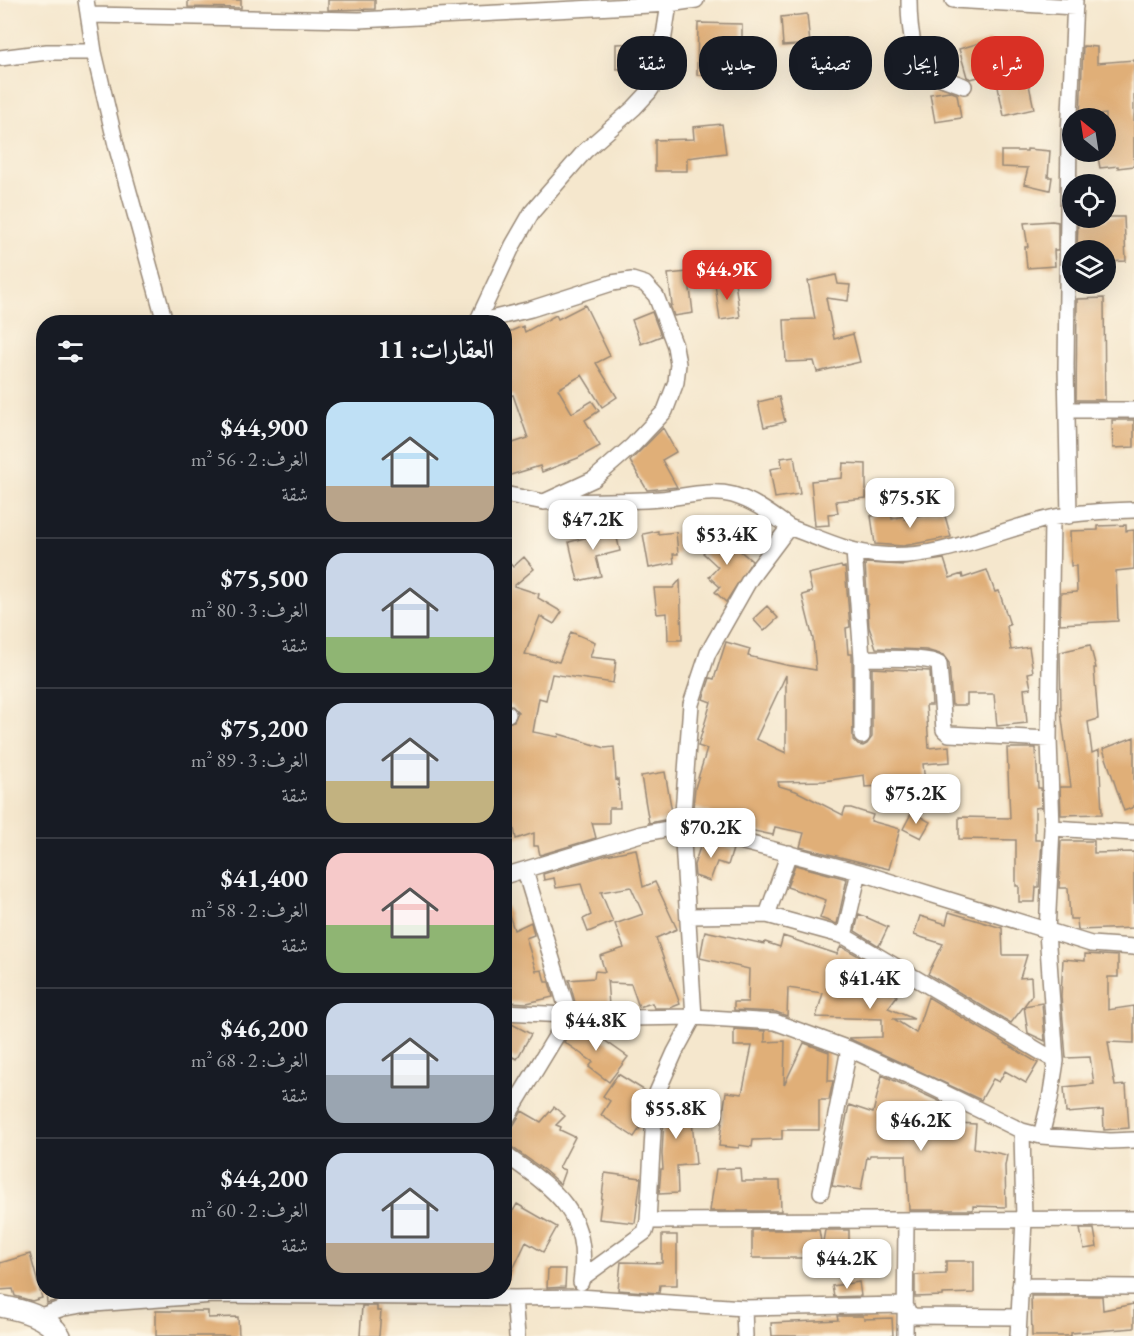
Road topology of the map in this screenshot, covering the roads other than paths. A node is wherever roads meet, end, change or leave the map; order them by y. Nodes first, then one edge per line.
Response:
1 (696, 0) edge
2 (909, 0) edge
3 (953, 0) edge
4 (1075, 3) edge
5 (669, 4) junction
6 (88, 8) edge
7 (94, 52) junction
8 (0, 58) edge
9 (964, 86) dead end
10 (163, 315) edge
11 (480, 315) edge
12 (506, 315) edge
13 (1067, 410) junction
14 (1134, 410) edge
15 (512, 496) edge
16 (544, 502) junction
17 (1134, 510) edge
18 (1069, 516) junction
19 (1052, 518) junction
20 (789, 527) junction
21 (854, 551) junction
22 (862, 658) junction
23 (861, 736) dead end
24 (1049, 739) junction
25 (682, 826) junction
26 (1053, 828) junction
27 (1134, 833) edge
28 (789, 853) junction
29 (525, 871) junction
30 (859, 872) junction
31 (512, 874) edge
32 (767, 915) junction
33 (688, 916) junction
34 (1047, 932) junction
35 (844, 936) junction
36 (1134, 947) edge
37 (512, 1012) edge
38 (569, 1015) junction
39 (694, 1017) junction
40 (849, 1049) junction
41 (1056, 1061) junction
42 (512, 1109) edge
43 (1022, 1131) junction
44 (1041, 1136) junction
45 (1134, 1140) edge
46 (512, 1160) edge
47 (821, 1192) dead end
48 (1134, 1219) edge
49 (906, 1220) junction
50 (1024, 1220) junction
51 (648, 1221) junction
52 (582, 1278) junction
53 (1020, 1286) junction
54 (1134, 1287) edge
55 (579, 1297) junction
56 (514, 1298) joint
57 (148, 1299) edge
58 (905, 1305) junction
59 (0, 1306) edge
60 (744, 1308) junction
61 (38, 1317) junction
62 (1018, 1317) junction
63 (60, 1336) edge
64 (517, 1336) edge
65 (745, 1336) edge
66 (905, 1336) edge
67 (1018, 1336) edge

1 - 5 street
2 - 9 street
3 - 4 street
4 - 13 street
5 - 6 street
5 - 11 street
6 - 7 street
7 - 8 street
7 - 10 street
12 - 16 street
13 - 14 street
13 - 18 street
15 - 16 street
16 - 20 street
17 - 18 street
18 - 19 street
19 - 21 street
19 - 24 street
20 - 21 street
20 - 25 street
21 - 22 street
22 - 23 street
22 - 24 street
24 - 26 street
25 - 28 street
25 - 29 street
25 - 33 street
26 - 27 street
26 - 34 street
28 - 30 street
28 - 32 street
29 - 31 street
29 - 38 street
30 - 34 street
30 - 35 street
32 - 33 street
32 - 35 street
33 - 39 street
34 - 36 street
34 - 41 street
35 - 41 street
37 - 38 street
38 - 39 street
38 - 42 street
39 - 40 street
39 - 51 street
40 - 43 street
40 - 47 street
41 - 44 street
43 - 44 street
43 - 50 street
44 - 45 street
46 - 52 street
48 - 50 street
49 - 50 street
49 - 51 street
49 - 58 street
50 - 53 street
51 - 52 street
52 - 55 street
53 - 54 street
53 - 62 street
55 - 56 street
55 - 60 street
56 - 64 street
57 - 61 street
58 - 60 street
58 - 62 street
58 - 66 street
59 - 61 main road
60 - 65 street
61 - 63 main road
62 - 67 street

